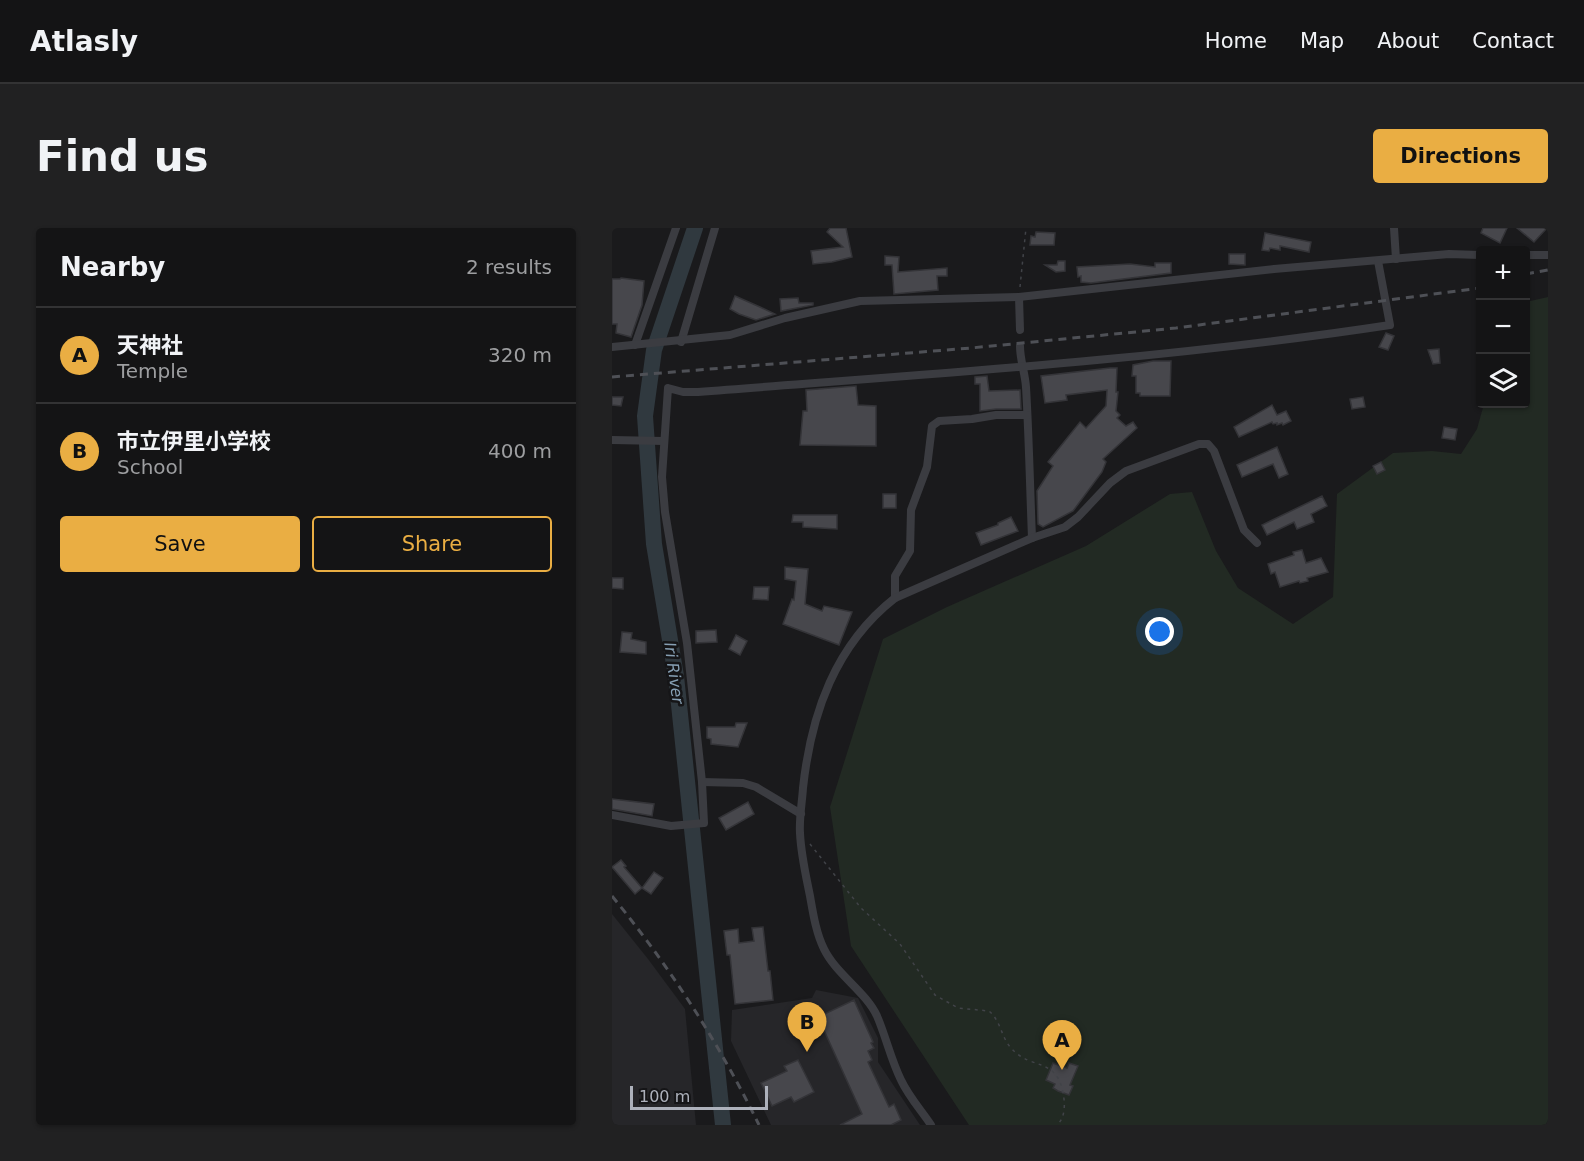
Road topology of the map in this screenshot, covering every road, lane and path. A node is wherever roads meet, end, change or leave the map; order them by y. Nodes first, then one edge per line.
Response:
1 (676, 228) edge
2 (715, 228) edge
3 (1026, 228) edge
4 (1394, 228) edge
5 (1476, 255) edge
6 (1530, 255) edge
7 (1548, 255) edge
8 (1396, 260) junction
9 (1378, 261) junction
10 (1019, 297) junction
11 (1020, 330) dead end
12 (681, 342) junction
13 (635, 345) junction
14 (1020, 346) dead end
15 (612, 347) edge
16 (1022, 368) junction
17 (1027, 416) junction
18 (612, 440) edge
19 (664, 441) junction
20 (1032, 538) junction
21 (1257, 543) dead end
22 (895, 598) junction
23 (702, 782) junction
24 (801, 814) junction
25 (612, 815) edge
26 (800, 832) junction
27 (932, 1125) edge
28 (1057, 1125) edge

1 - 13 street
2 - 12 street
3 - 10 path
4 - 8 street
5 - 8 street
6 - 7 street
8 - 9 street
9 - 10 street
9 - 16 street
10 - 11 street
10 - 12 street
12 - 13 street
13 - 15 street
14 - 16 street
16 - 17 street
16 - 19 street
17 - 20 street
17 - 22 street
18 - 19 street
19 - 23 street
20 - 21 street
20 - 22 street
22 - 24 street
23 - 24 street
23 - 25 street
24 - 26 street
26 - 27 street
26 - 28 path

